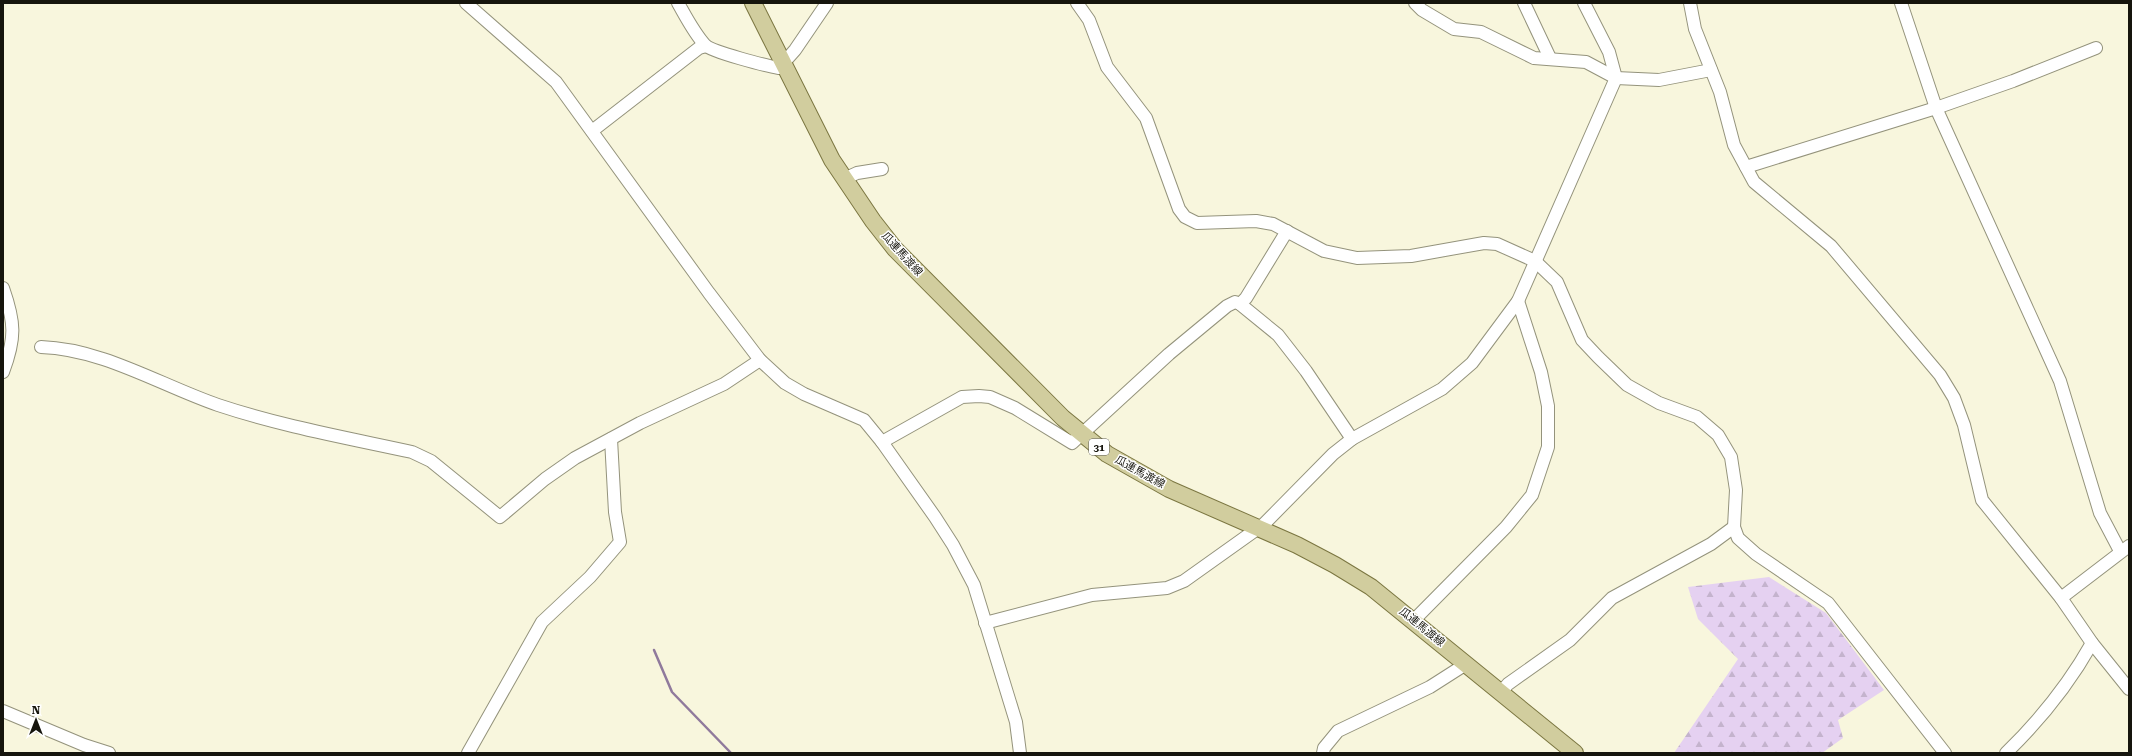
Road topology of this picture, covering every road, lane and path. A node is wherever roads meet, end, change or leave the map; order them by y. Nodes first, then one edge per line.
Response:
1 (466, 3) edge
2 (678, 3) edge
3 (753, 3) edge
4 (827, 3) edge
5 (1077, 3) edge
6 (1415, 3) edge
7 (1524, 3) edge
8 (1584, 3) edge
9 (1690, 3) edge
10 (1901, 3) edge
11 (706, 46) junction
12 (2096, 48) dead end
13 (1550, 58) junction
14 (783, 63) junction
15 (1711, 70) junction
16 (1616, 78) junction
17 (1936, 108) junction
18 (592, 131) junction
19 (1746, 167) junction
20 (882, 169) dead end
21 (844, 178) junction
22 (1287, 231) junction
23 (1535, 261) junction
24 (3, 288) edge
25 (1518, 301) junction
26 (1240, 304) junction
27 (41, 347) dead end
28 (6, 353) edge
29 (760, 360) junction
30 (3, 372) edge
31 (1082, 434) junction
32 (611, 439) junction
33 (1352, 439) junction
34 (882, 442) junction
35 (1734, 527) junction
36 (1258, 528) junction
37 (2125, 548) edge
38 (2061, 598) junction
39 (1414, 620) junction
40 (985, 623) junction
41 (2092, 643) junction
42 (1466, 664) junction
43 (2129, 690) edge
44 (1501, 692) junction
45 (3, 711) edge
46 (105, 752) edge
47 (468, 753) edge
48 (1020, 753) edge
49 (1323, 753) edge
50 (1575, 753) edge
51 (1945, 753) edge
52 (2006, 753) edge

1 - 18 street
2 - 11 street
3 - 14 main road, 瓜連馬渡線 / 31
4 - 14 street
5 - 22 street
6 - 13 street
7 - 13 street
8 - 16 street
9 - 15 street
10 - 17 street
11 - 14 street
11 - 18 street
12 - 17 street
13 - 16 street
14 - 21 main road, 瓜連馬渡線 / 31
15 - 16 street
15 - 19 street
16 - 23 street
17 - 19 street
17 - 37 street
18 - 29 street
19 - 38 street
20 - 21 street
21 - 31 main road, 瓜連馬渡線 / 31
22 - 23 street
22 - 26 street
23 - 25 street
23 - 35 street
24 - 28 street
25 - 33 street
25 - 39 street
26 - 31 street
26 - 33 street
27 - 32 street
28 - 30 street
29 - 32 street
29 - 34 street
31 - 34 street
31 - 36 main road, 瓜連馬渡線 / 31
32 - 47 street
33 - 36 street
34 - 40 street
35 - 44 street
35 - 51 street
36 - 39 main road, 瓜連馬渡線 / 31
36 - 40 street
37 - 38 street
38 - 41 street
39 - 42 main road, 瓜連馬渡線 / 31
40 - 48 street
41 - 43 street
41 - 52 street
42 - 44 main road, 瓜連馬渡線 / 31
42 - 49 street
44 - 50 main road, 瓜連馬渡線 / 31
45 - 46 street

